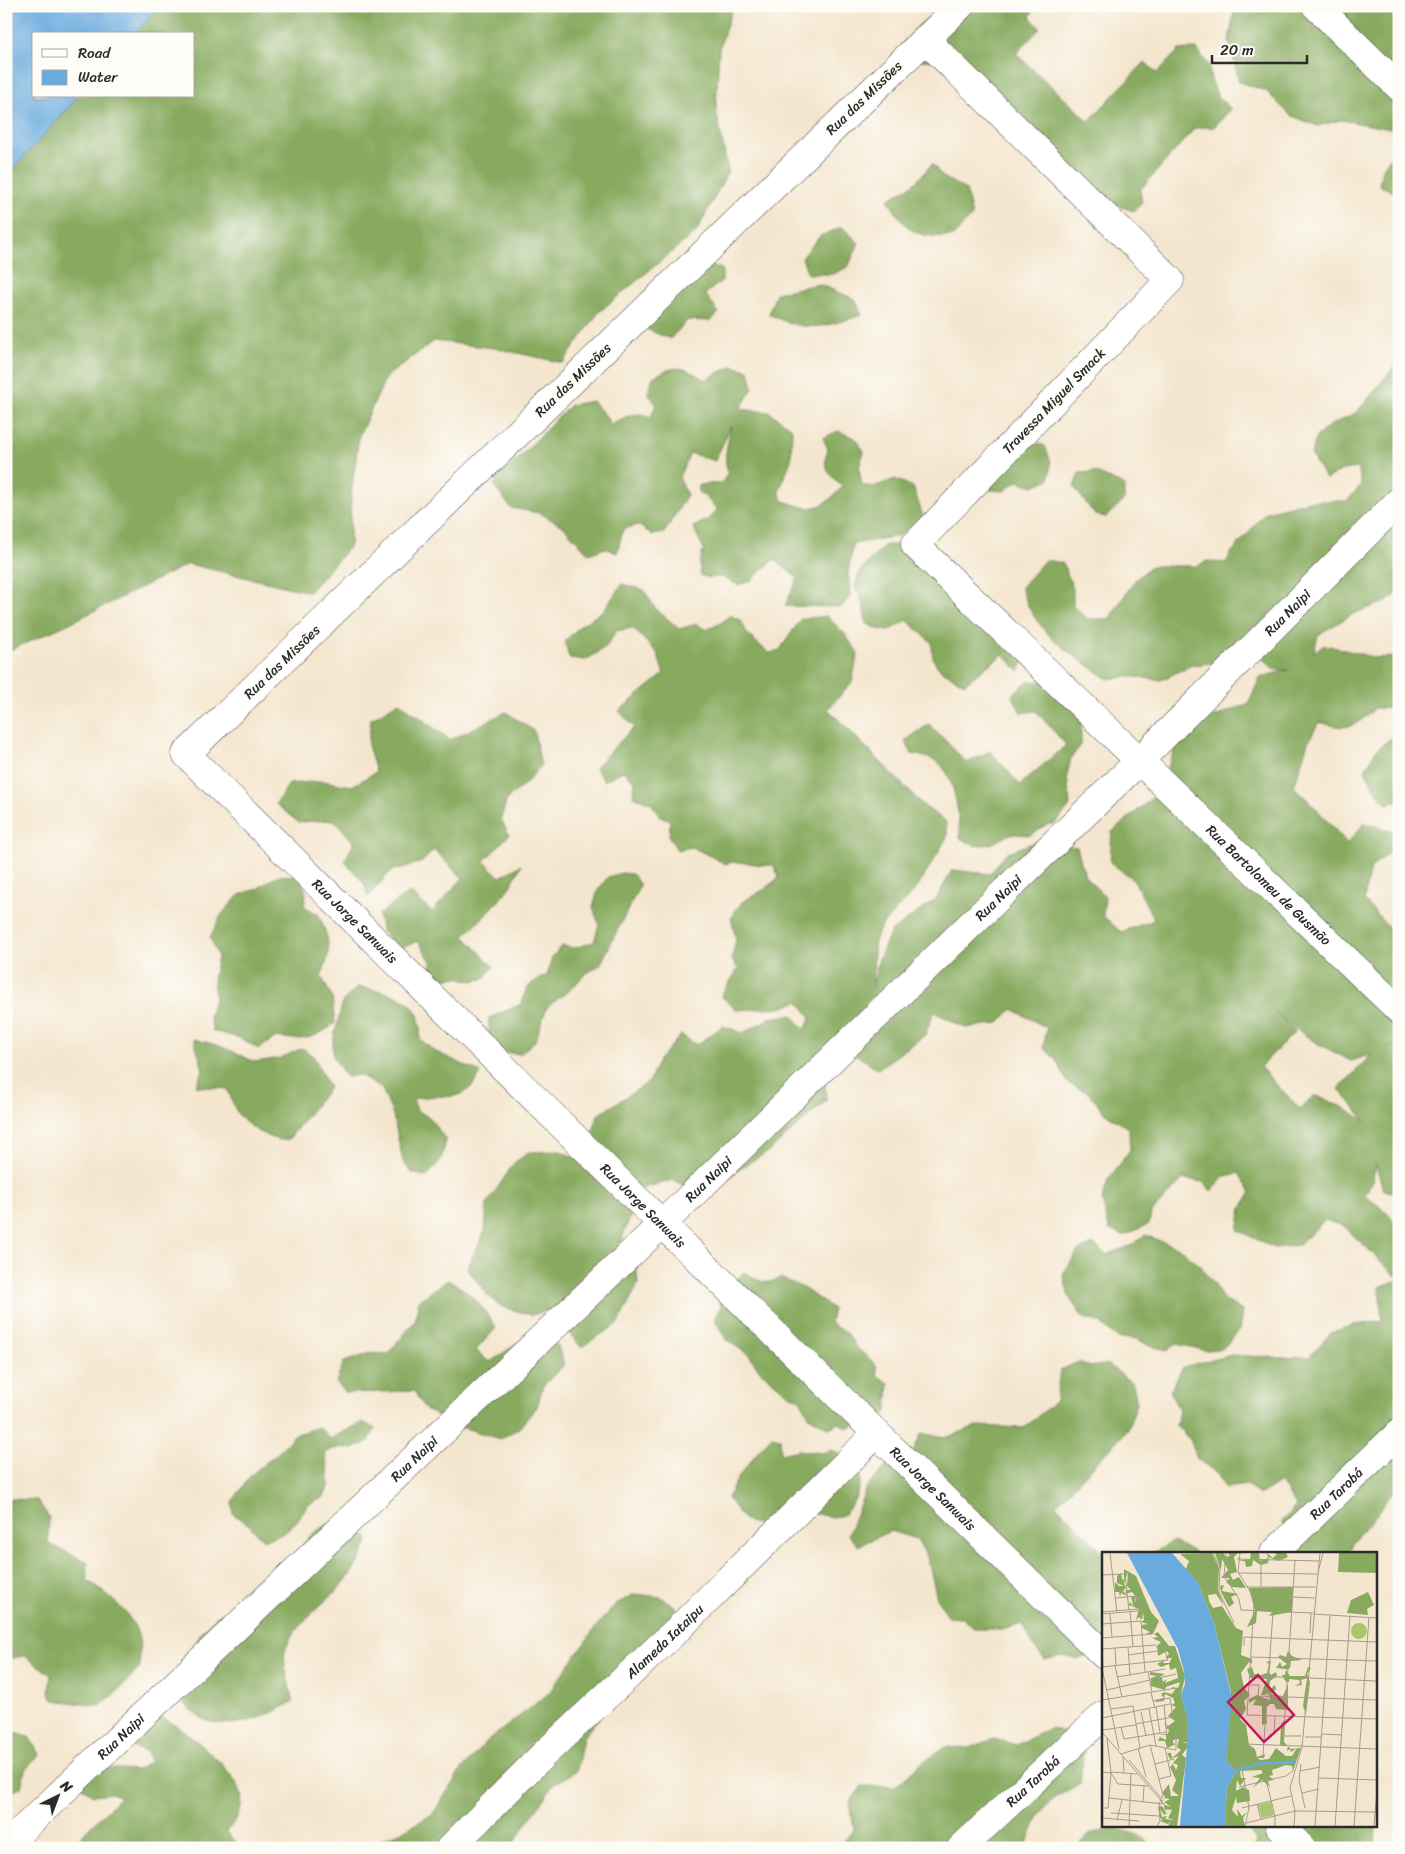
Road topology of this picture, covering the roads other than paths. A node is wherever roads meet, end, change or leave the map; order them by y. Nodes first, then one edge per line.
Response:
1 (960, 6) edge
2 (1316, 6) edge
3 (925, 39) junction
4 (1399, 87) edge
5 (1399, 501) edge
6 (186, 754) joint
7 (1139, 761) junction
8 (1399, 1010) edge
9 (662, 1224) junction
10 (1399, 1433) edge
11 (876, 1434) junction
12 (1275, 1552) edge
13 (1102, 1653) edge
14 (1102, 1717) edge
15 (1280, 1826) edge
16 (6, 1845) edge
17 (450, 1848) edge
18 (961, 1848) edge
19 (1302, 1848) edge

1 - 3 street, Rua das Missões
2 - 4 street
3 - 6 street, Rua das Missões
3 - 7 street, Travessa Miguel Smack
5 - 7 street, Rua Naipi
6 - 9 street, Rua Jorge Sanwais
7 - 8 street, Rua Bartolomeu de Gusmão
7 - 9 street, Rua Naipi
9 - 11 street, Rua Jorge Sanwais
9 - 16 street, Rua Naipi
10 - 12 street, Rua Tarobá
11 - 13 street, Rua Jorge Sanwais
11 - 17 street, Alameda Iataipu
14 - 18 street, Rua Tarobá
15 - 19 street

